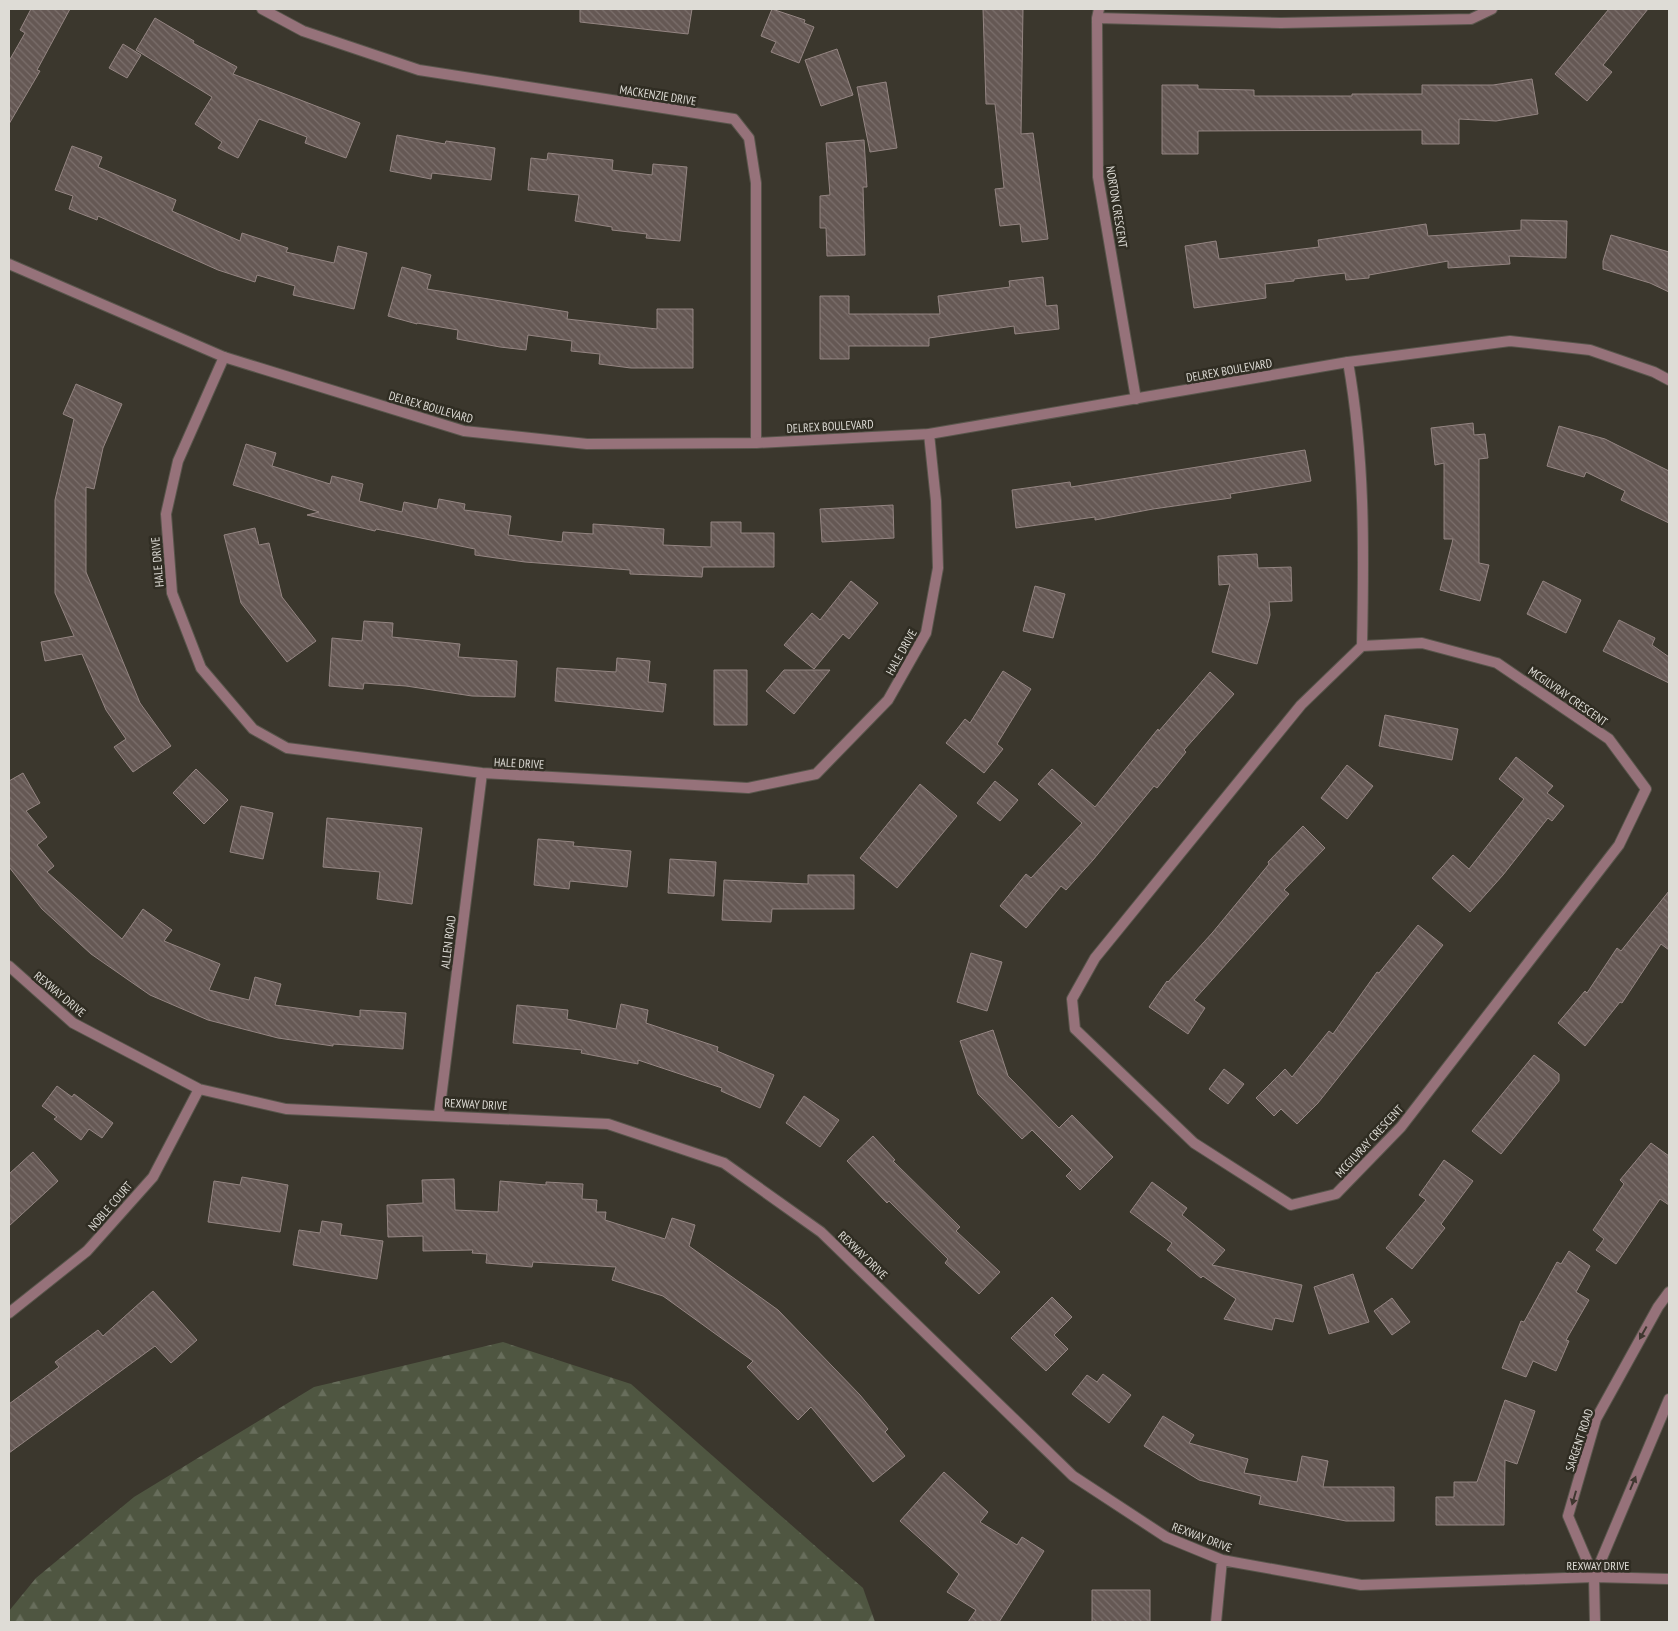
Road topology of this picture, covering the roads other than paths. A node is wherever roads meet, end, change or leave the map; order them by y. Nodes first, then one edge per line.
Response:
1 (262, 9) edge
2 (1492, 9) edge
3 (1098, 13) edge
4 (9, 264) edge
5 (224, 357) junction
6 (1348, 362) junction
7 (1669, 380) edge
8 (1136, 399) junction
9 (929, 434) junction
10 (756, 443) junction
11 (1362, 646) junction
12 (482, 773) junction
13 (9, 966) edge
14 (200, 1089) junction
15 (439, 1114) junction
16 (1669, 1292) edge
17 (9, 1313) edge
18 (1669, 1399) edge
19 (1222, 1560) junction
20 (1594, 1577) junction
21 (1669, 1579) edge
22 (1216, 1622) edge
23 (1594, 1622) edge

1 - 10 street, MACKENZIE DRIVE
2 - 3 street, NORTON CRESCENT
3 - 8 street, NORTON CRESCENT
4 - 5 street, DELREX BOULEVARD
5 - 10 street, DELREX BOULEVARD
5 - 12 street, HALE DRIVE
6 - 7 street, DELREX BOULEVARD
6 - 8 street, DELREX BOULEVARD
6 - 11 street
8 - 9 street, DELREX BOULEVARD
9 - 10 street, DELREX BOULEVARD
9 - 12 street, HALE DRIVE
11 - 11 street, MCGILVRAY CRESCENT
12 - 15 street, ALLEN ROAD
13 - 14 street, REXWAY DRIVE
14 - 15 street, REXWAY DRIVE
14 - 17 street, NOBLE COURT
15 - 19 street, REXWAY DRIVE
16 -> 20 street, SARGENT ROAD
20 -> 18 street, SARGENT ROAD
19 - 20 street, REXWAY DRIVE
19 - 22 street
20 - 21 street, REXWAY DRIVE
20 - 23 street, SARGENT ROAD

